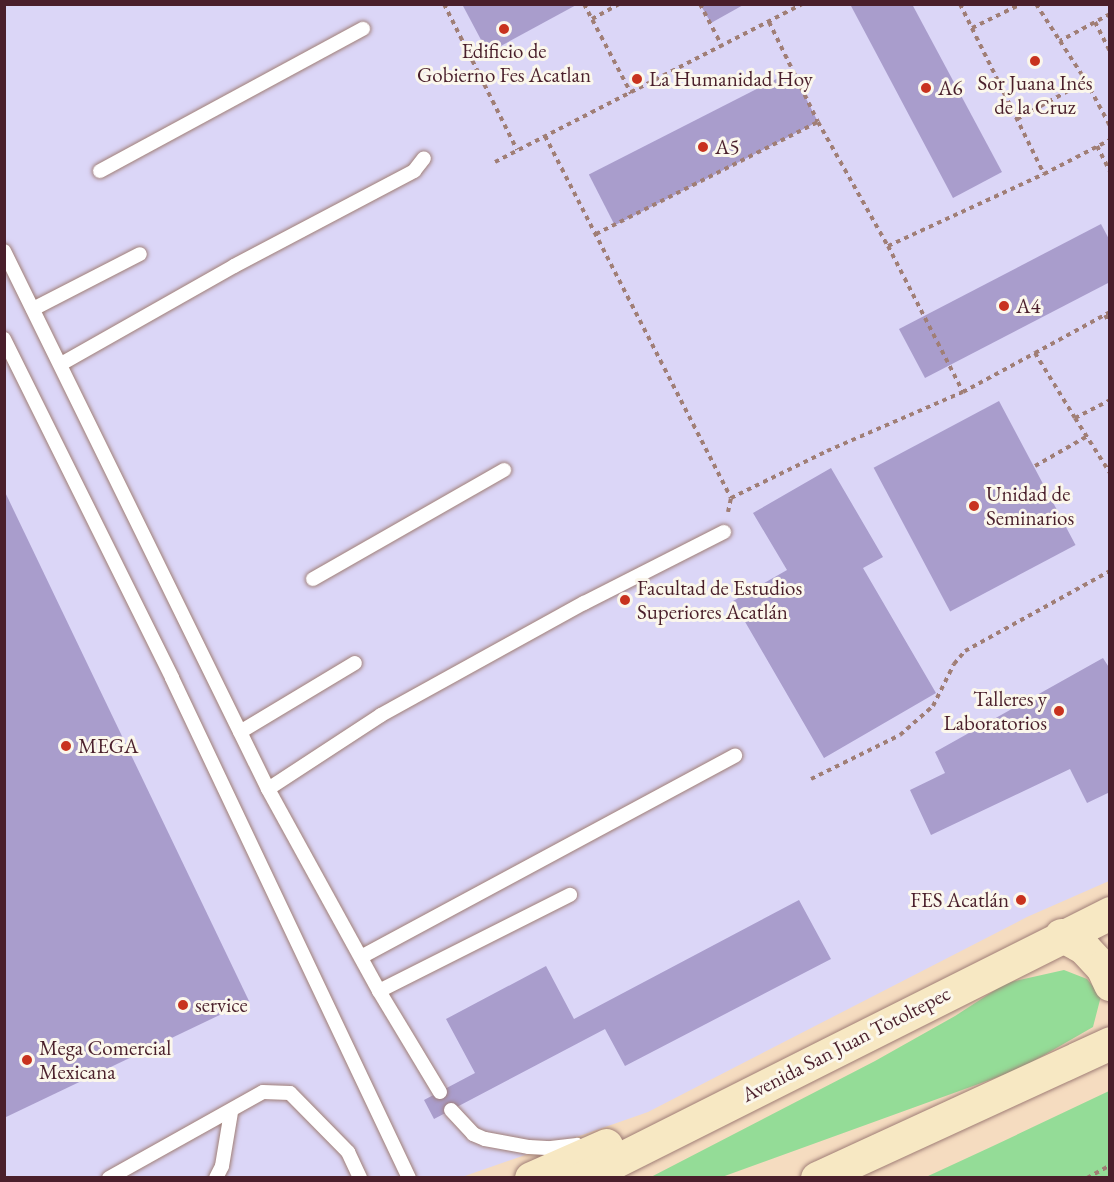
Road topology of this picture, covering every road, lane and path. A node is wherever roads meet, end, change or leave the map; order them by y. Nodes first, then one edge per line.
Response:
1 (444, 4) edge
2 (584, 4) edge
3 (619, 4) edge
4 (700, 4) edge
5 (803, 4) edge
6 (960, 4) edge
7 (1021, 4) edge
8 (1036, 4) edge
9 (1110, 14) edge
10 (592, 19) junction
11 (769, 22) junction
12 (1095, 22) junction
13 (972, 28) junction
14 (363, 29) dead end
15 (1060, 41) junction
16 (722, 46) junction
17 (1110, 52) edge
18 (1086, 81) junction
19 (631, 93) junction
20 (1017, 118) junction
21 (818, 122) junction
22 (1110, 126) edge
23 (545, 136) junction
24 (1110, 140) edge
25 (1097, 146) junction
26 (517, 150) junction
27 (424, 158) dead end
28 (495, 162) dead end
29 (100, 171) dead end
30 (1110, 171) edge
31 (1044, 174) junction
32 (596, 234) junction
33 (888, 246) junction
34 (4, 251) edge
35 (140, 254) dead end
36 (33, 309) junction
37 (1107, 313) edge
38 (1110, 323) edge
39 (4, 339) edge
40 (1035, 353) junction
41 (61, 364) junction
42 (963, 392) junction
43 (1110, 400) edge
44 (1075, 418) junction
45 (1086, 437) junction
46 (1035, 466) dead end
47 (504, 470) dead end
48 (1110, 473) edge
49 (731, 498) junction
50 (724, 532) joint
51 (1110, 571) edge
52 (313, 579) dead end
53 (355, 663) dead end
54 (240, 732) junction
55 (735, 756) dead end
56 (811, 779) dead end
57 (268, 789) junction
58 (570, 895) dead end
59 (1110, 913) edge
60 (1061, 935) junction
61 (361, 957) junction
62 (1110, 984) edge
63 (379, 991) junction
64 (1109, 1042) edge
65 (440, 1092) dead end
66 (451, 1110) dead end
67 (231, 1112) junction
68 (617, 1151) junction
69 (1110, 1165) edge
70 (109, 1178) edge
71 (216, 1178) edge
72 (360, 1178) edge
73 (409, 1178) edge
74 (531, 1178) edge
75 (582, 1178) edge
76 (817, 1178) edge
77 (1087, 1178) edge

1 - 26 path
2 - 10 path
3 - 10 path
4 - 16 path
5 - 11 path
6 - 13 path
7 - 13 path
8 - 15 path
9 - 12 path
10 - 19 path
11 - 16 path
11 - 21 path
12 - 15 path
12 - 17 path
13 - 20 path
14 - 29 lane
15 - 18 path
16 - 19 path
18 - 20 path
18 - 22 path
19 - 23 path
20 - 31 path
21 - 32 path
21 - 33 path
23 - 26 path
23 - 32 path
24 - 25 path
25 - 30 path
25 - 31 path
26 - 28 path
27 - 41 lane
31 - 33 path
32 - 49 path
33 - 42 path
34 - 36 lane
35 - 36 lane
36 - 41 lane
37 - 38 path
37 - 40 path
39 - 73 lane
40 - 42 path
40 - 44 path
41 - 54 lane
42 - 49 path
43 - 44 path
44 - 45 path
45 - 46 path
45 - 48 path
47 - 52 lane
49 - 50 path
50 - 57 lane
51 - 56 path
53 - 54 lane
54 - 57 lane
55 - 61 lane
57 - 61 lane
58 - 63 lane
59 - 60 main road, Avenida San Juan Totoltepec
60 - 62 main road
60 - 68 main road, Avenida San Juan Totoltepec
61 - 63 lane
63 - 65 lane
64 - 76 main road
66 - 68 lane
67 - 70 lane
67 - 71 lane
67 - 72 lane
68 - 74 main road
68 - 75 main road
69 - 77 path

